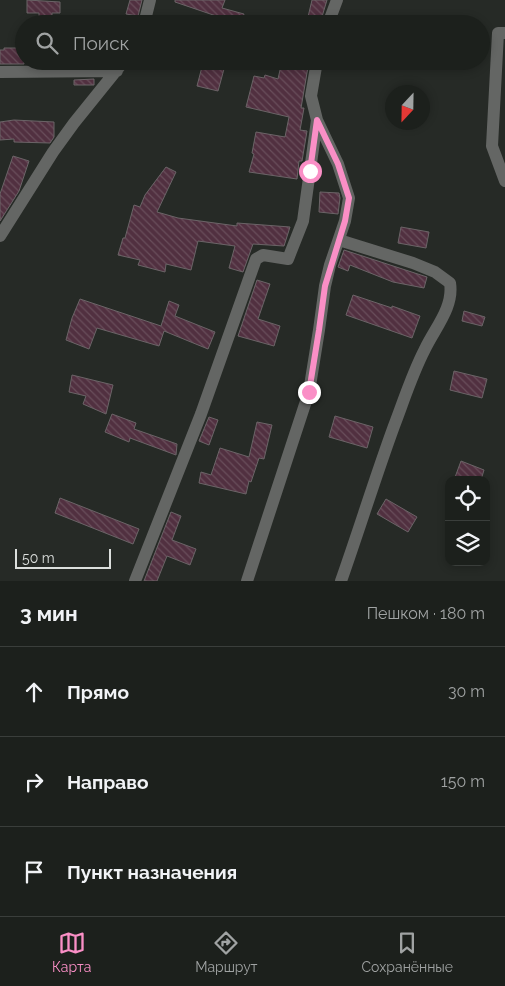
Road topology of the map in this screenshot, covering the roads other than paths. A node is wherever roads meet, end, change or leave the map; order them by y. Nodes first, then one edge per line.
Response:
1 (150, 0) edge
2 (337, 0) edge
3 (146, 15) edge
4 (331, 15) edge
5 (505, 33) edge
6 (40, 70) edge
7 (118, 70) edge
8 (315, 70) edge
9 (0, 72) edge
10 (317, 120) junction
11 (505, 181) edge
12 (0, 236) edge
13 (339, 240) junction
14 (135, 581) edge
15 (247, 581) edge
16 (341, 581) edge

1 - 3 street
2 - 4 street
5 - 11 street
6 - 9 street
7 - 12 street
8 - 10 street
10 - 13 street
10 - 14 street
13 - 15 street
13 - 16 street

